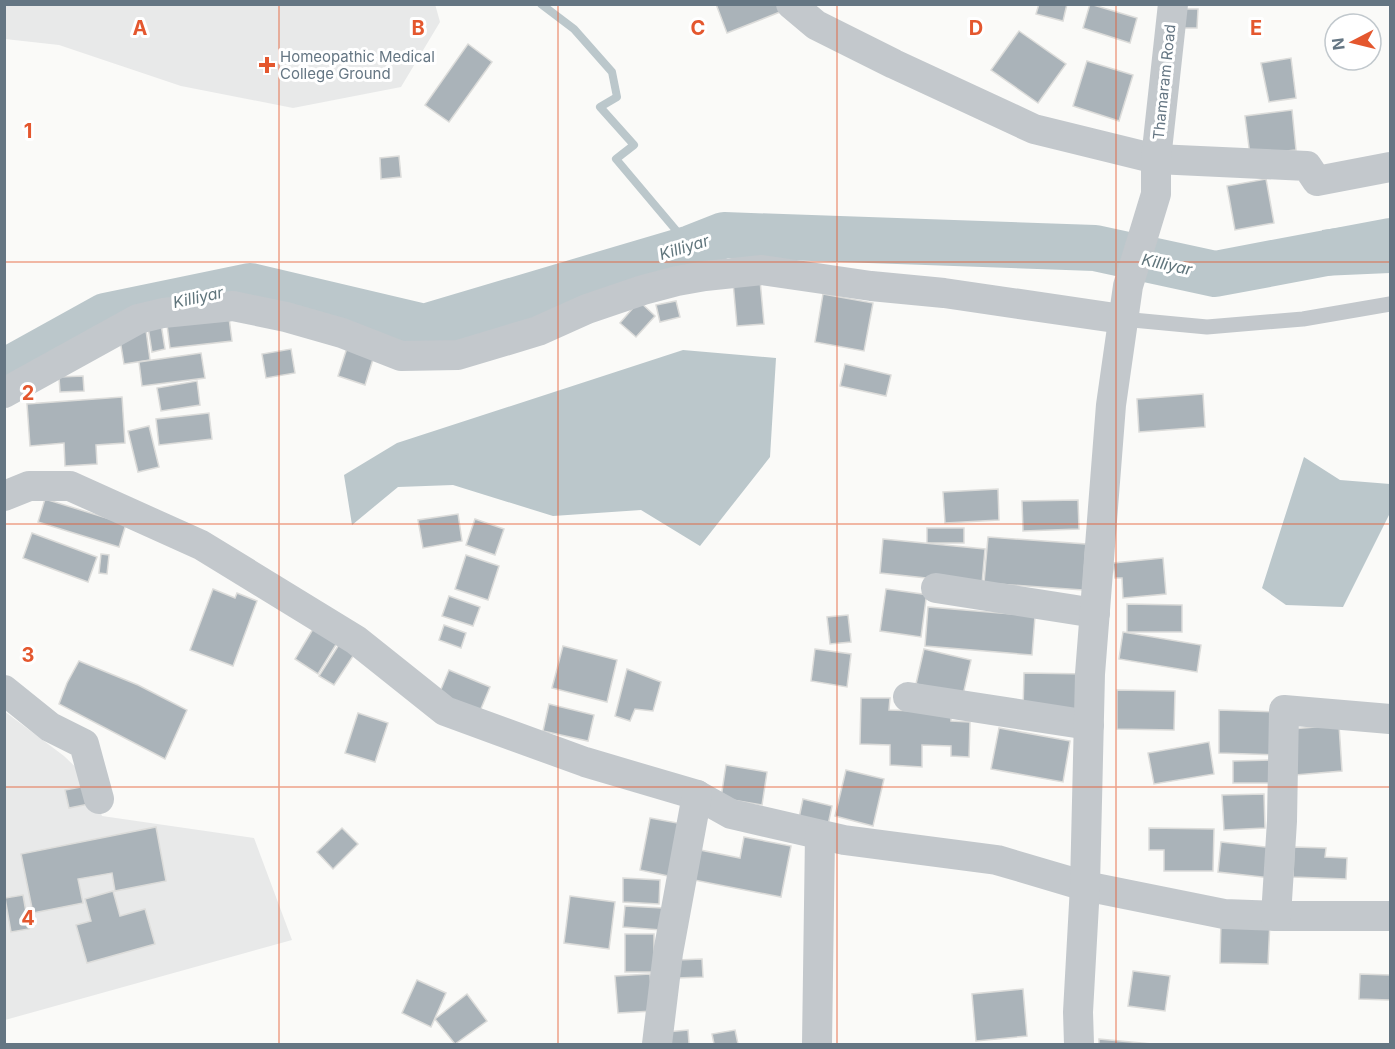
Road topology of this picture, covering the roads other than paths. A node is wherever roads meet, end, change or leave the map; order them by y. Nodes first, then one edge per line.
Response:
1 (791, 4) edge
2 (1173, 4) edge
3 (1156, 159) junction
4 (1390, 167) edge
5 (1390, 304) edge
6 (1122, 319) junction
7 (4, 393) edge
8 (4, 496) edge
9 (936, 588) dead end
10 (1095, 614) junction
11 (4, 690) edge
12 (908, 697) dead end
13 (1390, 719) edge
14 (1089, 725) junction
15 (697, 795) junction
16 (99, 799) dead end
17 (820, 834) junction
18 (1085, 886) junction
19 (1276, 916) junction
20 (1390, 916) edge
21 (657, 1044) edge
22 (817, 1044) edge
23 (1079, 1044) edge

1 - 3 street
2 - 3 street, Thamaram Road
3 - 4 street
3 - 6 street, Thamaram Road
5 - 6 lane
6 - 7 street
6 - 10 street, Thamaram Road
8 - 15 street
9 - 10 street
10 - 14 street, Thamaram Road
11 - 16 street
12 - 14 street
13 - 19 street
14 - 18 street, Thamaram Road
15 - 17 street
15 - 21 street
17 - 18 street
17 - 22 street
18 - 19 street
18 - 23 street, Thamaram Road
19 - 20 street

